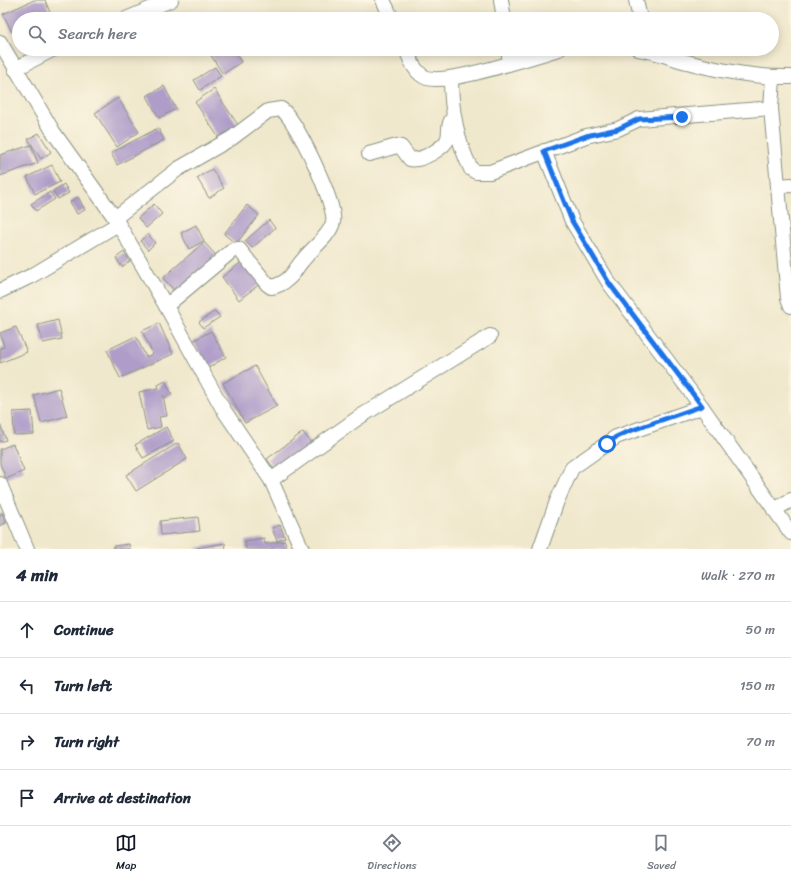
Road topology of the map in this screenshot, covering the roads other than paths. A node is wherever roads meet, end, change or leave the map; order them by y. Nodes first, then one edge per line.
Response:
1 (171, 0) edge
2 (383, 0) edge
3 (501, 0) edge
4 (636, 0) edge
5 (143, 12) edge
6 (389, 12) edge
7 (503, 12) edge
8 (639, 12) edge
9 (0, 42) edge
10 (34, 56) edge
11 (409, 56) edge
12 (509, 56) edge
13 (667, 56) edge
14 (8, 65) edge
15 (791, 77) edge
16 (451, 78) junction
17 (774, 78) junction
18 (771, 108) junction
19 (454, 117) junction
20 (544, 151) junction
21 (369, 154) dead end
22 (784, 186) edge
23 (117, 221) junction
24 (0, 291) edge
25 (166, 306) junction
26 (791, 306) edge
27 (490, 336) dead end
28 (702, 406) junction
29 (271, 480) junction
30 (0, 484) edge
31 (791, 500) edge
32 (774, 510) junction
33 (791, 533) edge
34 (27, 549) edge
35 (302, 549) edge
36 (540, 549) edge

1 - 5 street
2 - 6 street
3 - 7 street
4 - 8 street
9 - 14 street
10 - 14 street
11 - 16 street
12 - 16 street
13 - 17 street
14 - 23 street
15 - 17 street
16 - 19 street
17 - 18 street
18 - 20 street
18 - 22 street
19 - 20 street
19 - 21 street
20 - 28 street
22 - 26 street
23 - 24 street
23 - 25 street
23 - 25 street
25 - 29 street
27 - 29 street
28 - 32 street
28 - 36 street
29 - 35 street
30 - 34 street
31 - 32 street
32 - 33 street

